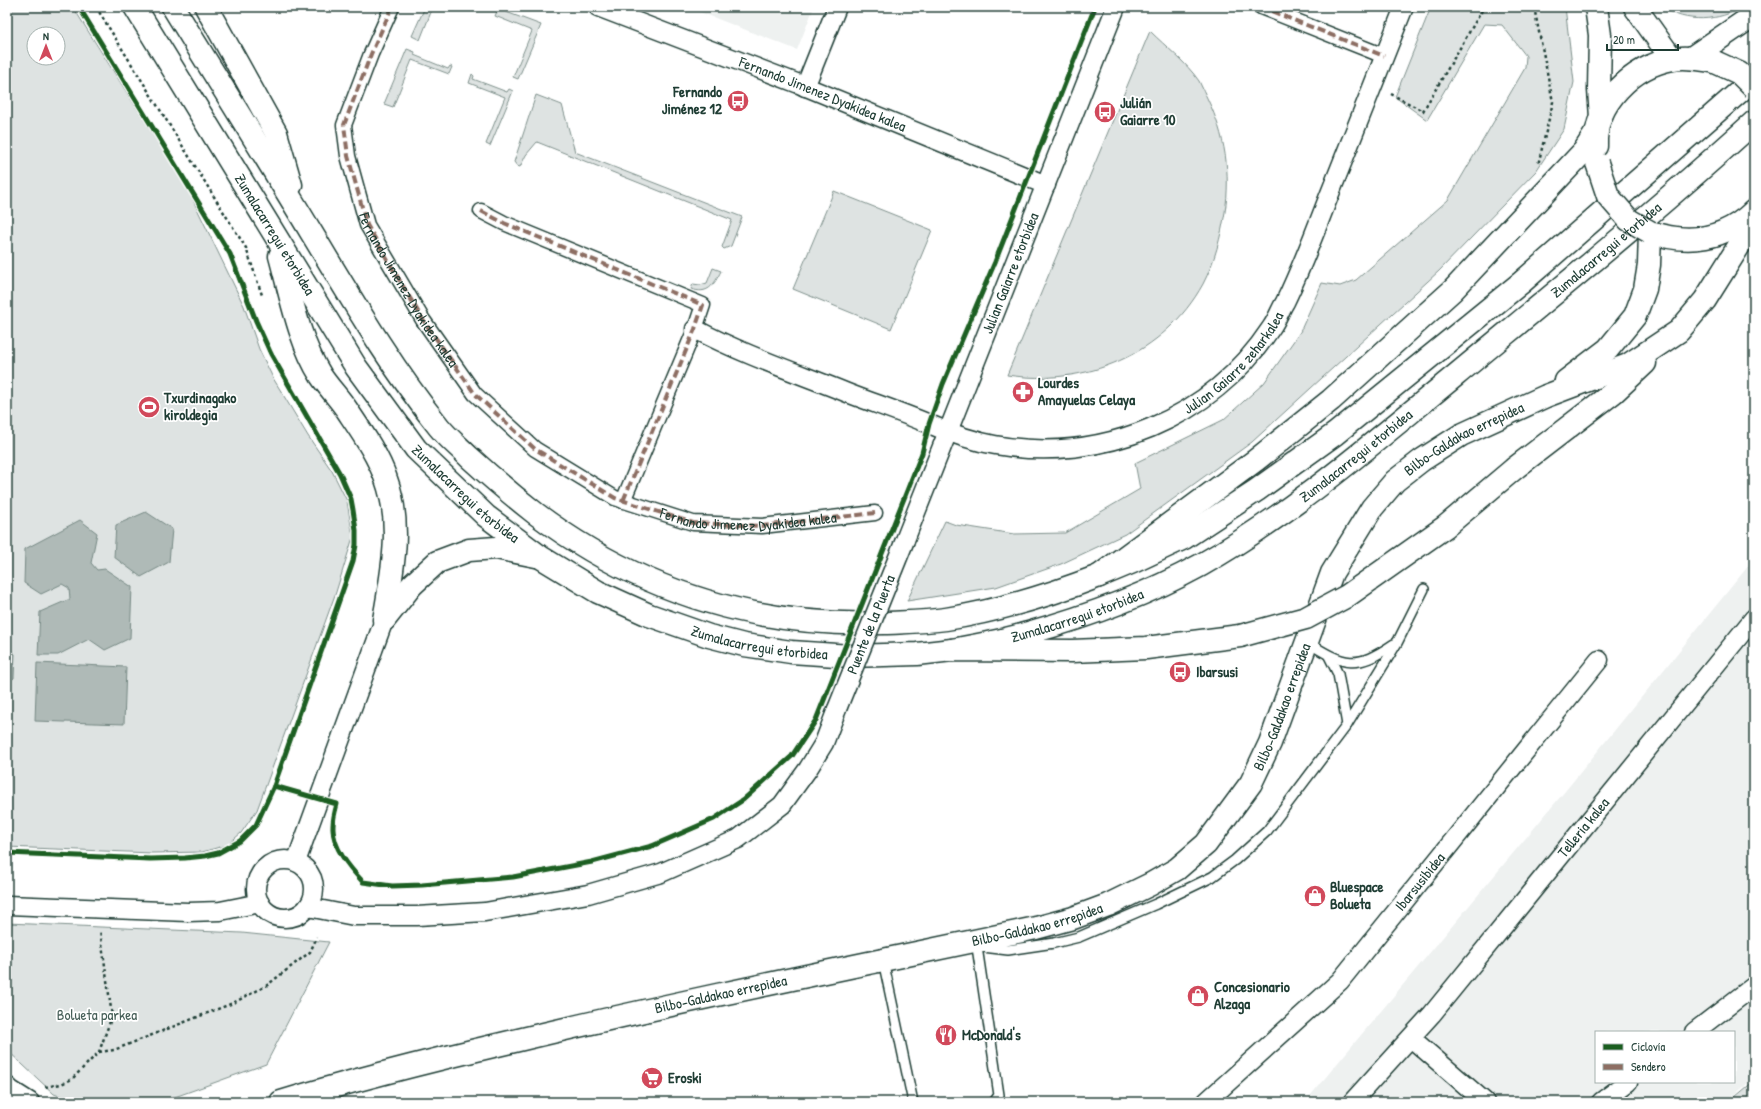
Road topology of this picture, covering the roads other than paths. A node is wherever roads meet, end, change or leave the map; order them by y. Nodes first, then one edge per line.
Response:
1 (135, 7) edge
2 (173, 7) edge
3 (206, 7) edge
4 (392, 7) edge
5 (598, 7) edge
6 (837, 7) edge
7 (1116, 7) edge
8 (1261, 7) edge
9 (1404, 7) edge
10 (1596, 7) edge
11 (1634, 7) edge
12 (1754, 15) edge
13 (1384, 56) junction
14 (1682, 58) junction
15 (1754, 79) edge
16 (805, 87) junction
17 (1754, 88) edge
18 (1754, 122) edge
19 (1599, 124) junction
20 (1046, 185) junction
21 (299, 211) junction
22 (481, 211) dead end
23 (1754, 212) edge
24 (271, 228) junction
25 (1650, 232) junction
26 (694, 328) junction
27 (1679, 331) junction
28 (1546, 396) junction
29 (948, 432) junction
30 (623, 501) junction
31 (875, 513) dead end
32 (905, 540) joint
33 (542, 558) junction
34 (1099, 576) junction
35 (1424, 588) dead end
36 (1754, 618) edge
37 (384, 620) junction
38 (1306, 642) junction
39 (1397, 643) junction
40 (952, 650) junction
41 (1329, 656) junction
42 (1599, 660) dead end
43 (1347, 725) junction
44 (296, 862) junction
45 (260, 903) junction
46 (7, 905) edge
47 (308, 906) junction
48 (955, 945) junction
49 (977, 946) junction
50 (883, 960) junction
51 (1754, 986) edge
52 (1695, 1031) edge
53 (1411, 1038) junction
54 (1627, 1083) edge
55 (7, 1086) edge
56 (285, 1101) edge
57 (30, 1102) edge
58 (913, 1102) edge
59 (994, 1102) edge
60 (1206, 1102) edge
61 (1352, 1102) edge
62 (1486, 1102) edge
63 (1601, 1102) edge

1 - 24 main road, Zumalacarregui etorbidea
2 - 21 main road, Zumalacarregui etorbidea
3 - 21 main road
4 - 30 street, Fernando Jimenez Dyakidea kalea
5 - 16 street, Fernando Jimenez Dyakidea kalea
6 - 16 street
7 - 20 street, Julian Gaiarre etorbidea
8 - 13 street
9 - 13 street
10 - 19 main road
11 - 14 main road
12 - 14 main road
13 - 29 street, Julian Gaiarre zeharkalea
14 - 17 main road, bridge
14 - 19 main road
15 - 34 main road, Zumalacarregui etorbidea
16 - 20 street, Fernando Jimenez Dyakidea kalea
18 - 40 main road, Zumalacarregui etorbidea
19 - 25 main road, bridge
19 - 34 main road
20 - 29 street, Julian Gaiarre etorbidea
21 - 34 main road, Zumalacarregui etorbidea
22 - 26 street
23 - 25 main road
23 - 27 main road, Bilbo-Galdakao errepidea
24 - 33 main road, Zumalacarregui etorbidea
24 - 37 main road
25 - 28 main road, Bilbo-Galdakao errepidea
26 - 29 street
26 - 30 street
27 - 28 main road, Bilbo-Galdakao errepidea
27 - 40 main road, bridge
28 - 38 main road, Bilbo-Galdakao errepidea
29 - 32 street, Julian Gaiarre etorbidea
30 - 31 street, Fernando Jimenez Dyakidea kalea
32 - 47 street, Puente de la Puerta, bridge
33 - 37 main road
33 - 40 main road, Zumalacarregui etorbidea
35 - 39 lane
36 - 53 street, Telleria kalea
37 - 44 street
38 - 41 lane
38 - 48 main road, Bilbo-Galdakao errepidea
39 - 41 lane
39 - 43 lane
41 - 43 lane
42 - 60 street, Ibarsusibidea
43 - 49 lane
44 - 45 street
44 - 47 street
45 - 46 street
45 - 47 street
48 - 49 lane
48 - 50 main road, Bilbo-Galdakao errepidea
49 - 59 lane
50 - 56 main road, Bilbo-Galdakao errepidea
50 - 58 lane
51 - 52 street
53 - 61 street, Telleria kalea
53 - 62 street
54 - 63 street
55 - 57 street

